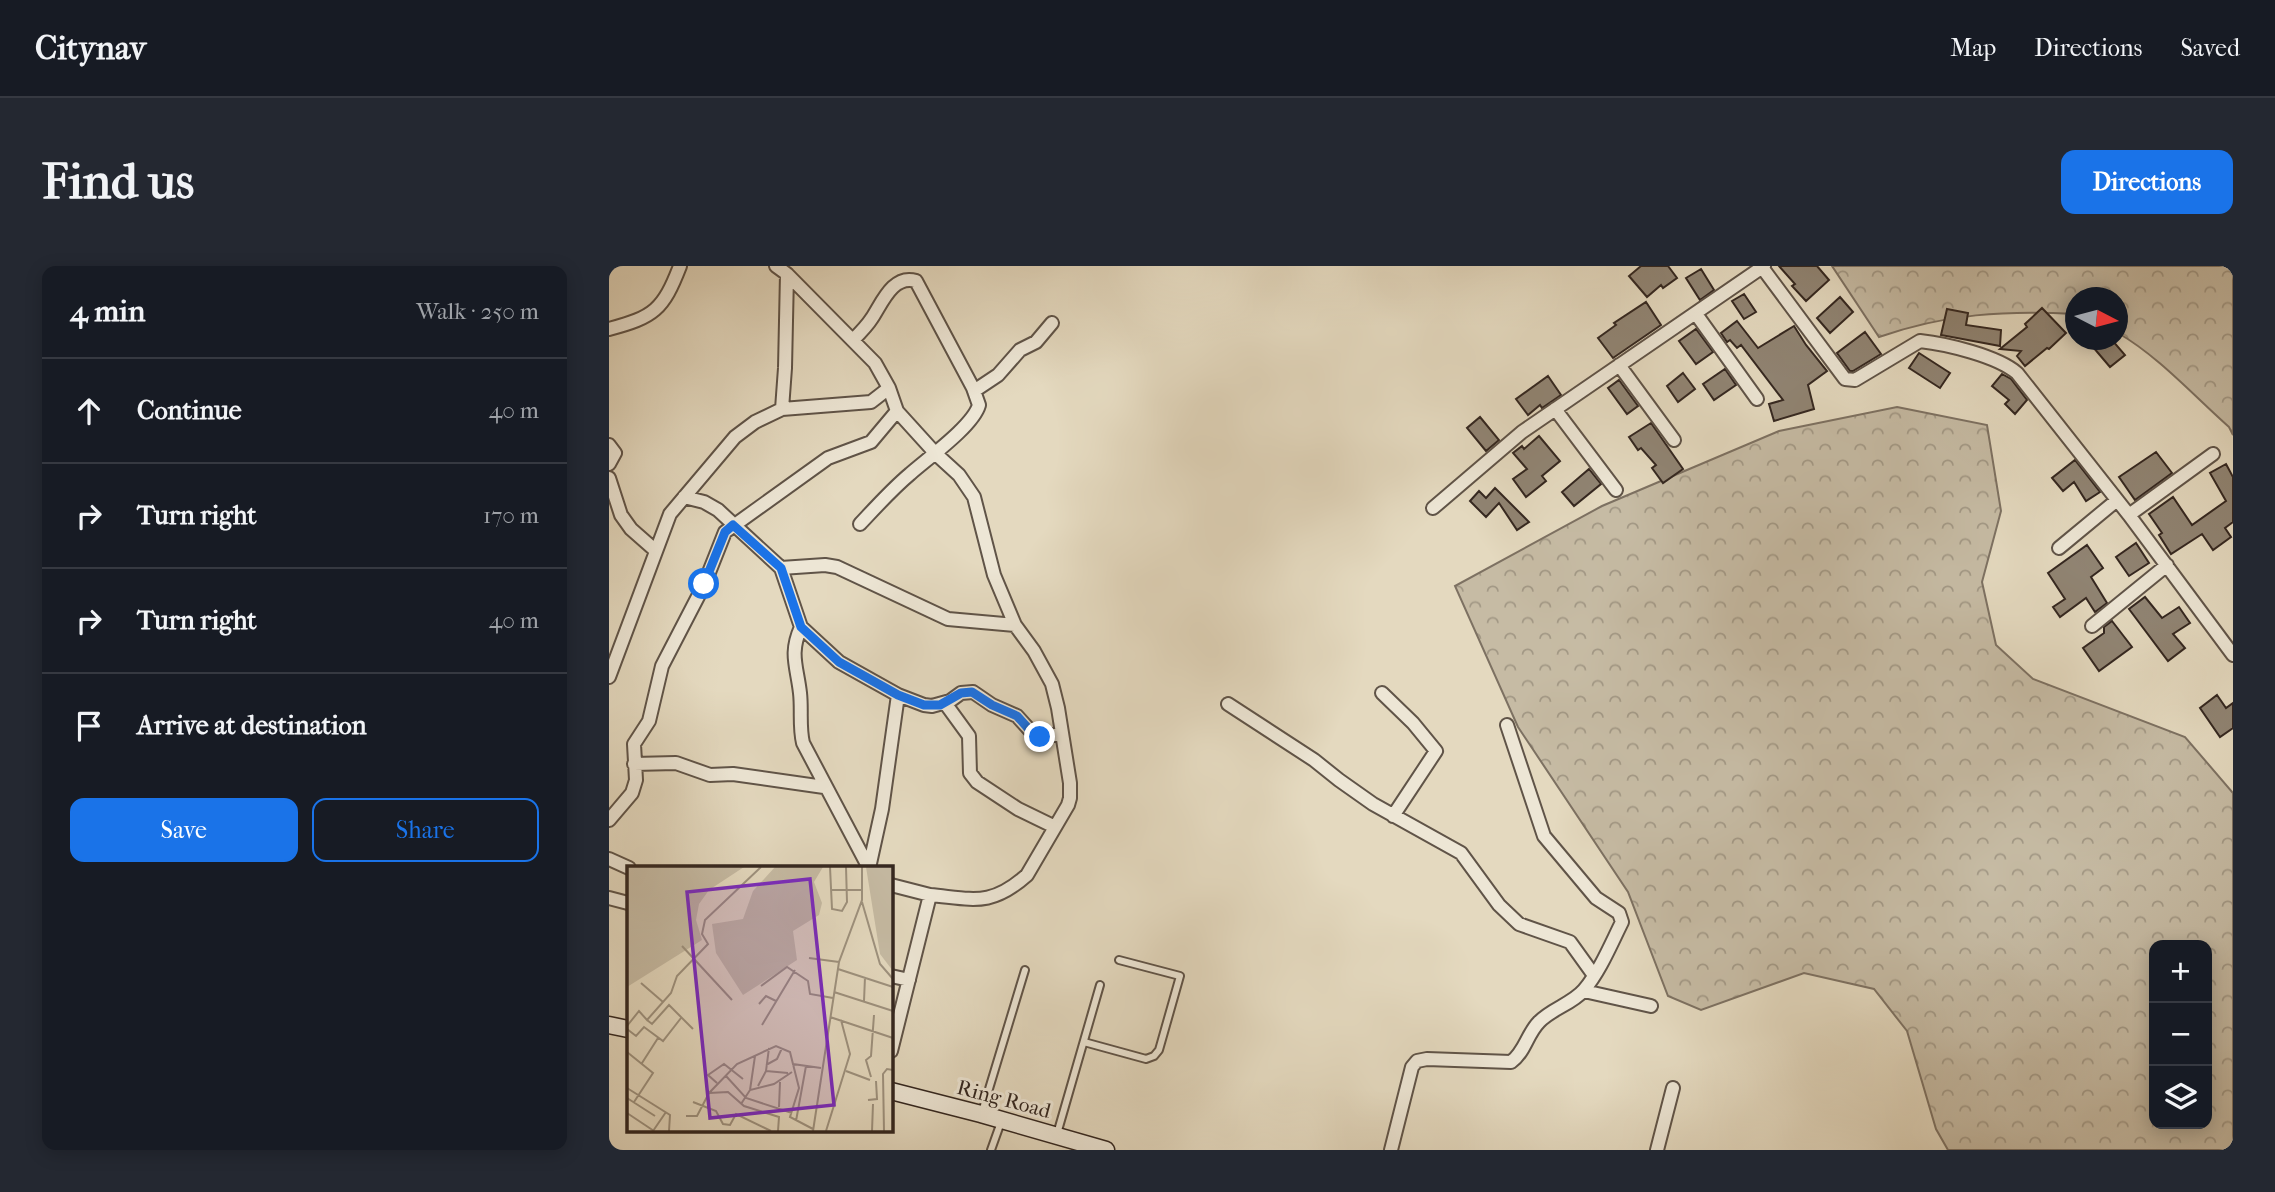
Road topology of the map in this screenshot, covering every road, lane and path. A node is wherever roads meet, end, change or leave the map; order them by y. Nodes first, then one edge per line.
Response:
1 (680, 266) edge
2 (776, 266) edge
3 (1763, 267) edge
4 (787, 274) junction
5 (1696, 314) junction
6 (1052, 323) dead end
7 (609, 329) edge
8 (853, 340) junction
9 (1619, 365) junction
10 (890, 388) junction
11 (974, 391) junction
12 (1758, 399) dead end
13 (782, 409) junction
14 (1555, 409) junction
15 (897, 411) junction
16 (1674, 440) dead end
17 (609, 445) edge
18 (936, 454) junction
19 (2213, 454) dead end
20 (609, 464) edge
21 (609, 478) edge
22 (1616, 490) dead end
23 (684, 496) junction
24 (2117, 500) junction
25 (1433, 508) dead end
26 (2129, 515) junction
27 (860, 524) dead end
28 (733, 525) junction
29 (2059, 548) dead end
30 (656, 551) junction
31 (2167, 565) junction
32 (781, 568) junction
33 (1015, 625) junction
34 (2092, 626) dead end
35 (801, 627) junction
36 (2233, 655) edge
37 (609, 677) edge
38 (1382, 693) dead end
39 (898, 695) junction
40 (945, 703) junction
41 (1228, 704) dead end
42 (1507, 725) dead end
43 (1062, 734) junction
44 (634, 764) junction
45 (824, 787) junction
46 (1393, 816) junction
47 (609, 820) edge
48 (1055, 827) junction
49 (609, 859) edge
50 (868, 866) edge
51 (869, 866) edge
52 (627, 867) edge
53 (893, 886) edge
54 (930, 895) junction
55 (609, 898) edge
56 (627, 903) edge
57 (1119, 960) dead end
58 (1025, 970) dead end
59 (1593, 974) junction
60 (893, 976) edge
61 (909, 980) junction
62 (1100, 985) dead end
63 (1584, 991) junction
64 (1651, 1006) dead end
65 (609, 1025) edge
66 (627, 1029) edge
67 (1084, 1042) junction
68 (893, 1043) edge
69 (1673, 1088) dead end
70 (893, 1092) edge
71 (981, 1114) junction
72 (1002, 1120) junction
73 (1056, 1135) junction
74 (991, 1150) edge
75 (1105, 1150) edge
76 (1391, 1150) edge
77 (1657, 1150) edge

1 - 7 street
2 - 4 street
3 - 5 street
3 - 24 street
4 - 8 street
4 - 13 street
5 - 9 street
5 - 12 street
6 - 11 street
8 - 10 street
8 - 11 street
9 - 14 street
9 - 16 street
10 - 13 street
10 - 15 street
11 - 18 street
13 - 23 street
14 - 22 street
14 - 25 street
15 - 18 street
15 - 28 street
17 - 20 street
18 - 27 street
18 - 33 street
19 - 26 street
21 - 30 street
23 - 28 street
23 - 30 street
24 - 26 street
24 - 29 street
26 - 31 street
28 - 32 street
28 - 44 street
30 - 37 street
31 - 34 street
31 - 36 street
32 - 33 street
32 - 35 street
33 - 43 street
35 - 39 street
35 - 45 street
38 - 46 street
39 - 40 street
39 - 51 street
40 - 43 street
40 - 48 street
41 - 46 street
42 - 59 street
43 - 48 street
44 - 45 street
44 - 47 street
45 - 50 street
46 - 59 street
48 - 54 street
49 - 52 street
53 - 54 street
54 - 61 street
55 - 56 street
57 - 67 lane
58 - 71 lane
59 - 63 street
60 - 61 street
61 - 68 street
62 - 67 lane
63 - 64 street
63 - 76 street
65 - 66 street
67 - 73 lane
69 - 77 street
70 - 71 street, Ring Road
71 - 72 street, Ring Road
72 - 73 street, Ring Road
72 - 74 lane
73 - 75 street, Ring Road

